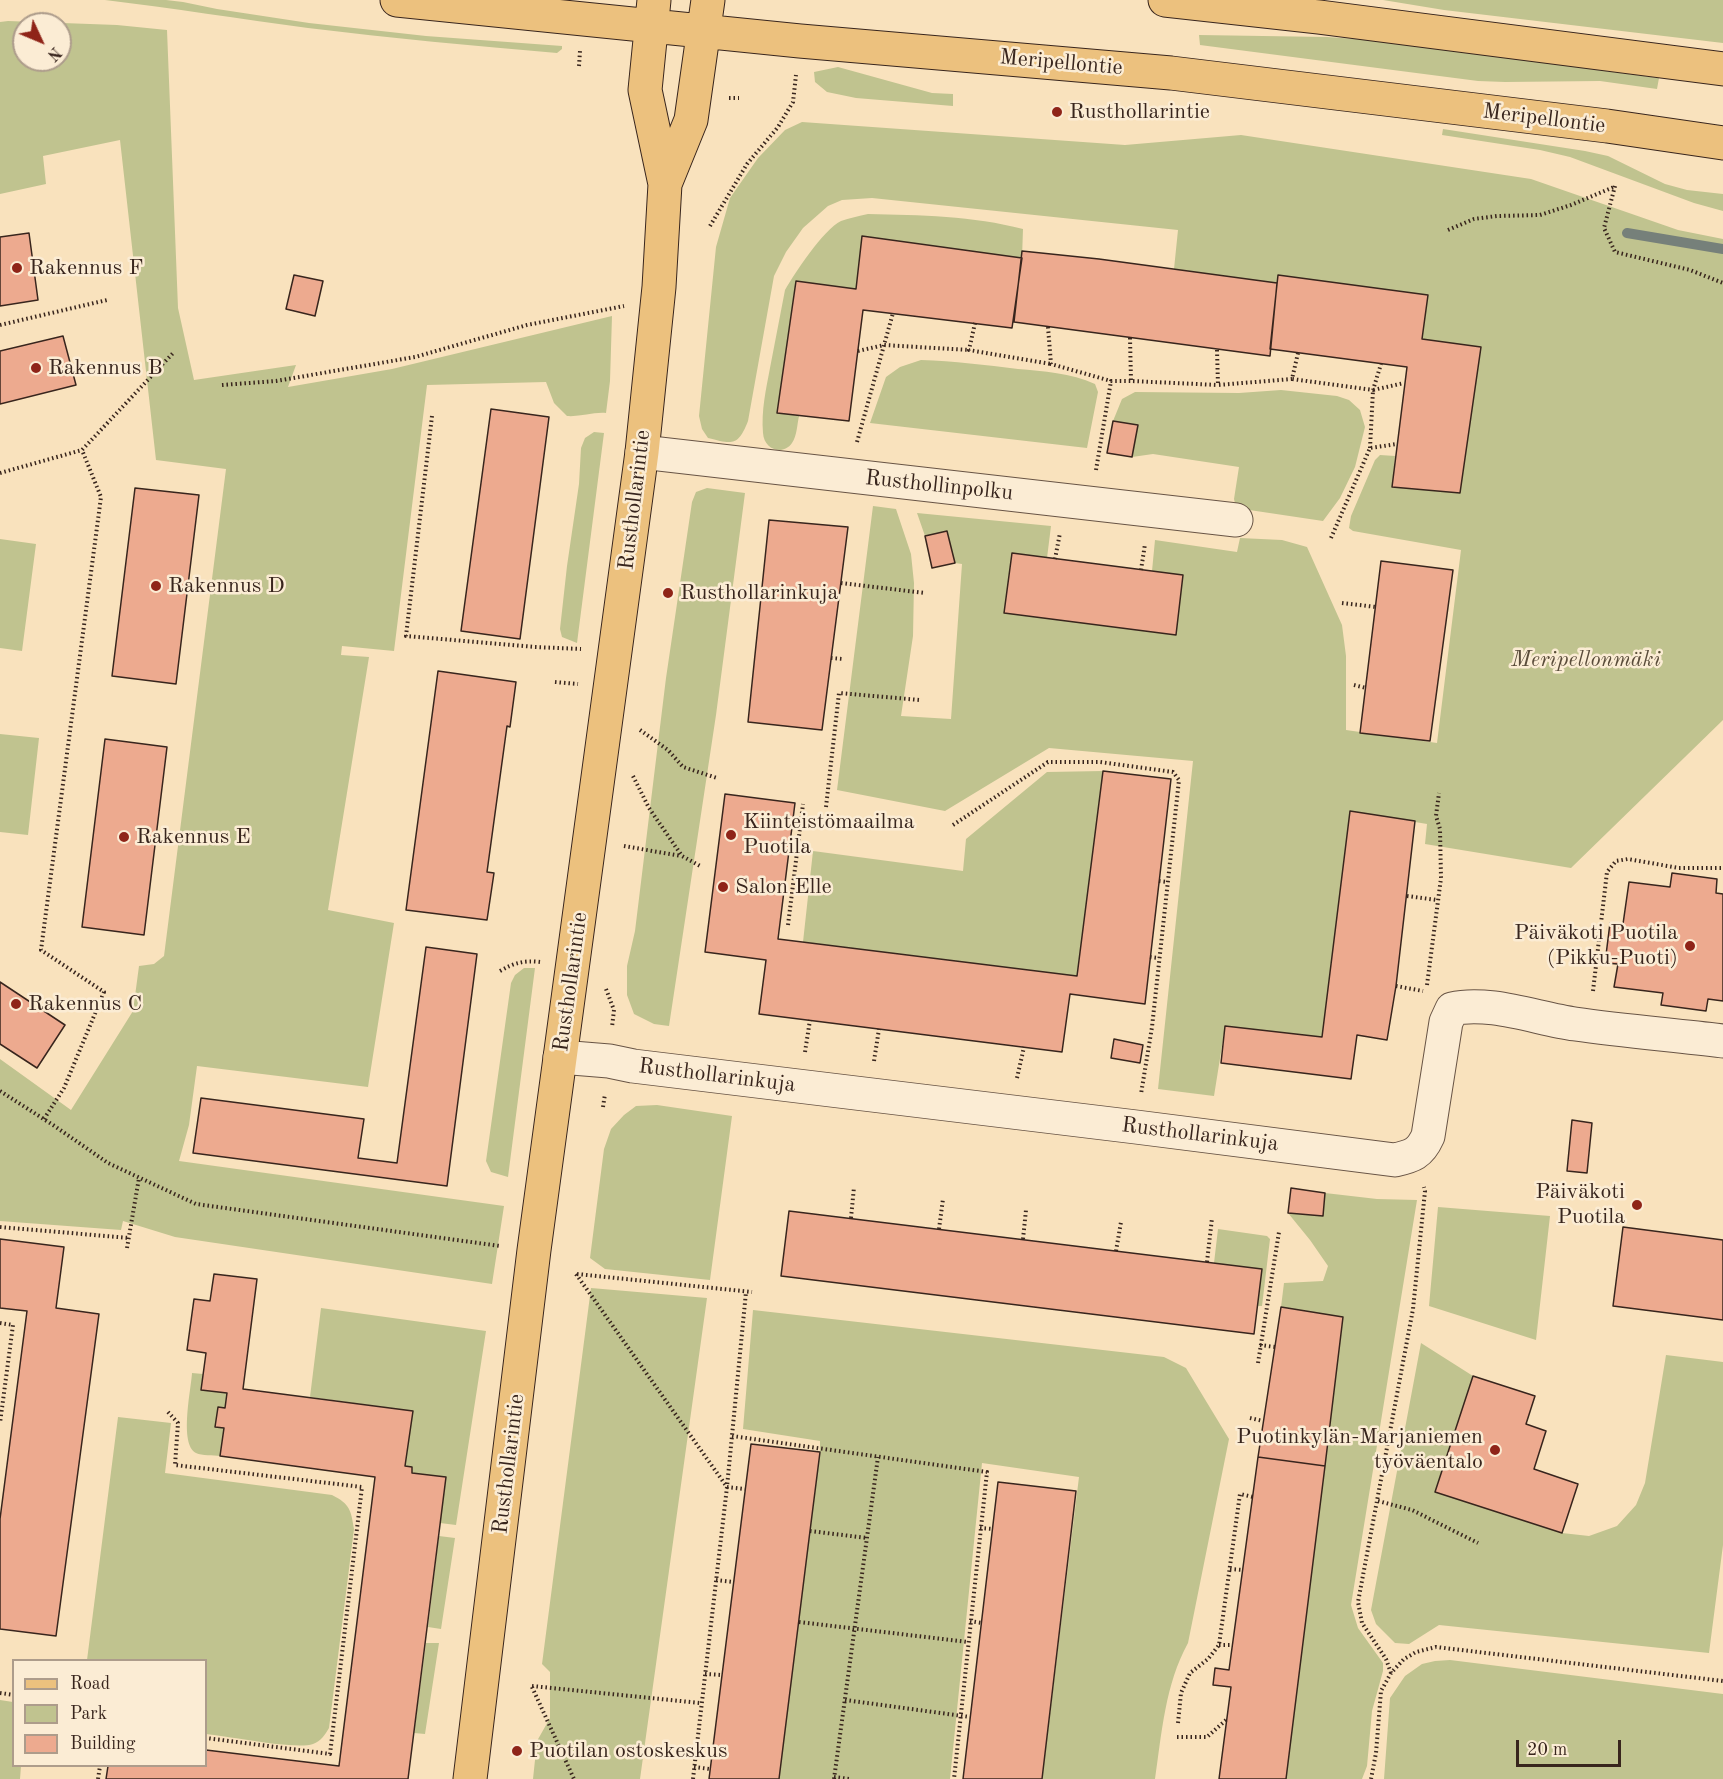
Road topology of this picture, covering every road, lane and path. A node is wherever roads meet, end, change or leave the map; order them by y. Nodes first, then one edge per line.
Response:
1 (398, 0) edge
2 (1165, 0) edge
3 (653, 13) edge
4 (705, 16) edge
5 (1723, 69) edge
6 (793, 102) dead end
7 (1723, 143) edge
8 (665, 184) junction
9 (710, 226) dead end
10 (1448, 230) dead end
11 (1723, 283) edge
12 (107, 300) dead end
13 (625, 306) dead end
14 (893, 313) dead end
15 (975, 323) dead end
16 (0, 325) edge
17 (1048, 327) dead end
18 (1130, 338) dead end
19 (884, 345) junction
20 (969, 350) junction
21 (1217, 350) dead end
22 (858, 351) dead end
23 (174, 352) dead end
24 (1298, 353) dead end
25 (1051, 364) junction
26 (1381, 364) dead end
27 (1292, 379) junction
28 (1111, 381) junction
29 (1131, 381) junction
30 (1404, 383) dead end
31 (1218, 385) junction
32 (222, 386) dead end
33 (1373, 390) junction
34 (432, 416) dead end
35 (1397, 444) dead end
36 (1370, 448) junction
37 (82, 450) junction
38 (642, 452) junction
39 (0, 473) edge
40 (851, 476) junction
41 (1090, 503) junction
42 (1236, 520) dead end
43 (1060, 529) dead end
44 (1331, 538) dead end
45 (1145, 539) dead end
46 (1055, 559) dead end
47 (1141, 570) dead end
48 (840, 583) dead end
49 (925, 593) dead end
50 (1342, 603) dead end
51 (1376, 607) dead end
52 (585, 649) dead end
53 (831, 658) dead end
54 (843, 659) dead end
55 (555, 682) dead end
56 (580, 684) dead end
57 (1354, 685) dead end
58 (1366, 688) dead end
59 (920, 700) dead end
60 (640, 730) dead end
61 (633, 776) dead end
62 (717, 778) dead end
63 (1439, 793) dead end
64 (803, 804) dead end
65 (826, 807) dead end
66 (1167, 813) dead end
67 (1175, 814) junction
68 (953, 825) dead end
69 (624, 846) dead end
70 (789, 851) dead end
71 (797, 853) junction
72 (682, 856) junction
73 (702, 867) dead end
74 (1723, 868) edge
75 (1159, 881) dead end
76 (1168, 882) junction
77 (1407, 896) dead end
78 (1437, 900) junction
79 (783, 902) dead end
80 (791, 902) junction
81 (788, 925) dead end
82 (1150, 957) dead end
83 (1159, 958) junction
84 (547, 963) dead end
85 (500, 971) dead end
86 (1396, 986) dead end
87 (1589, 999) dead end
88 (810, 1020) dead end
89 (879, 1029) dead end
90 (1723, 1041) edge
91 (1024, 1047) dead end
92 (805, 1055) dead end
93 (560, 1057) junction
94 (874, 1064) dead end
95 (1016, 1082) dead end
96 (0, 1091) edge
97 (44, 1119) junction
98 (1136, 1127) junction
99 (1413, 1156) junction
100 (139, 1178) junction
101 (854, 1187) dead end
102 (1542, 1193) dead end
103 (1553, 1195) dead end
104 (942, 1199) dead end
105 (1026, 1210) dead end
106 (851, 1218) dead end
107 (1212, 1218) dead end
108 (1121, 1222) dead end
109 (0, 1227) edge
110 (939, 1229) dead end
111 (1279, 1232) dead end
112 (129, 1238) junction
113 (1023, 1239) dead end
114 (510, 1247) dead end
115 (128, 1248) dead end
116 (1116, 1251) dead end
117 (1207, 1262) dead end
118 (746, 1292) junction
119 (752, 1292) dead end
120 (0, 1323) edge
121 (1260, 1345) junction
122 (1275, 1347) dead end
123 (1258, 1363) dead end
124 (2, 1392) edge
125 (168, 1412) dead end
126 (1250, 1418) dead end
127 (1263, 1420) dead end
128 (0, 1423) edge
129 (732, 1436) junction
130 (878, 1456) junction
131 (727, 1487) junction
132 (745, 1489) dead end
133 (1253, 1497) dead end
134 (1378, 1501) junction
135 (980, 1528) junction
136 (993, 1529) dead end
137 (810, 1531) dead end
138 (867, 1538) junction
139 (1478, 1543) dead end
140 (1230, 1569) junction
141 (1243, 1570) dead end
142 (716, 1580) junction
143 (734, 1582) dead end
144 (970, 1621) junction
145 (799, 1622) dead end
146 (982, 1623) dead end
147 (854, 1628) junction
148 (968, 1642) junction
149 (1233, 1644) dead end
150 (1219, 1645) junction
151 (1391, 1673) junction
152 (705, 1674) junction
153 (722, 1675) dead end
154 (1723, 1681) edge
155 (845, 1700) junction
156 (700, 1704) junction
157 (961, 1715) junction
158 (970, 1717) dead end
159 (1227, 1720) dead end
160 (1179, 1723) dead end
161 (1177, 1737) dead end
162 (207, 1738) edge
163 (694, 1767) junction
164 (710, 1769) dead end
165 (834, 1778) edge
166 (470, 1779) edge
167 (574, 1779) edge
168 (693, 1779) edge
169 (850, 1779) edge
170 (954, 1779) edge
171 (1371, 1779) edge

1 - 3 main road, Meripellontie
2 - 5 main road
3 - 4 main road, Meripellontie
3 - 8 main road, Rusthollarintie
4 - 7 main road, Meripellontie
4 - 8 main road, Rusthollarintie
6 - 9 path
8 - 38 main road, Rusthollarintie
10 - 11 path
12 - 16 path
13 - 32 path
14 - 19 path
15 - 20 path
17 - 25 path
18 - 29 path
19 - 20 path
19 - 22 path
19 - 40 path
20 - 25 path
21 - 31 path
23 - 37 path
24 - 27 path
25 - 28 path
26 - 33 path
27 - 31 path
27 - 33 path
28 - 29 path
28 - 41 path
29 - 31 path
30 - 33 path
33 - 36 path
34 - 52 path
35 - 36 path
36 - 44 path
37 - 39 path
37 - 97 path
38 - 40 street, Rusthollinpolku
38 - 93 main road, Rusthollarintie
40 - 41 street, Rusthollinpolku
41 - 42 street, Rusthollinpolku
43 - 46 path
45 - 47 path
48 - 49 path
50 - 51 path
53 - 54 path
55 - 56 path
57 - 58 path
59 - 65 path
60 - 62 path
61 - 72 path
63 - 78 path
64 - 71 path
66 - 67 path
67 - 68 path
67 - 76 path
69 - 72 path
70 - 71 path
71 - 80 path
72 - 73 path
74 - 87 path
75 - 76 path
76 - 83 path
77 - 78 path
78 - 86 path
79 - 80 path
80 - 81 path
82 - 83 path
83 - 98 path
84 - 85 path
88 - 92 path
89 - 94 path
90 - 99 street
91 - 95 path
93 - 98 street, Rusthollarinkuja
93 - 166 main road, Rusthollarintie
96 - 97 path
97 - 100 path
98 - 99 street, Rusthollarinkuja
99 - 134 path
100 - 112 path
100 - 114 path
101 - 106 path
102 - 103 path
104 - 110 path
105 - 113 path
107 - 117 path
108 - 116 path
109 - 112 path
111 - 121 path
112 - 115 path
118 - 119 path
118 - 129 path
118 - 131 path
120 - 124 path
121 - 122 path
121 - 123 path
124 - 128 path
125 - 162 path
126 - 127 path
129 - 130 path
129 - 131 path
130 - 135 path
130 - 138 path
131 - 132 path
131 - 142 path
133 - 140 path
134 - 139 path
134 - 151 path
135 - 136 path
135 - 144 path
137 - 138 path
138 - 147 path
140 - 141 path
140 - 150 path
142 - 143 path
142 - 152 path
144 - 146 path
144 - 148 path
145 - 147 path
147 - 148 path
147 - 155 path
148 - 157 path
149 - 150 path
150 - 160 path
151 - 154 path
151 - 171 path
152 - 153 path
152 - 156 path
155 - 157 path
155 - 165 path
156 - 163 path
156 - 167 path
157 - 158 path
157 - 170 path
159 - 161 path
163 - 164 path
163 - 168 path
165 - 169 path

